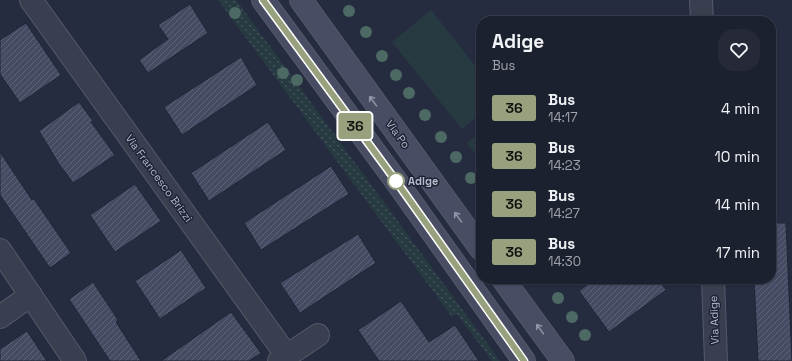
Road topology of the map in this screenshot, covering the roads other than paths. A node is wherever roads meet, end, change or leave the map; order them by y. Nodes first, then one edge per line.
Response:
1 (31, 0) edge
2 (263, 0) edge
3 (301, 0) edge
4 (701, 0) edge
5 (702, 16) edge
6 (476, 242) edge
7 (0, 250) edge
8 (507, 284) edge
9 (713, 284) edge
10 (31, 295) junction
11 (0, 317) edge
12 (318, 336) dead end
13 (283, 358) edge
14 (75, 361) edge
15 (524, 361) edge
16 (563, 361) edge
17 (716, 361) edge

1 - 13 street, Via Francesco Brizzi
2 - 15 main road
6 -> 3 main road, Via Po
4 - 5 street
7 - 10 street
16 -> 8 main road
9 - 17 street, Via Adige
10 - 11 street
10 - 14 street
12 - 13 street

